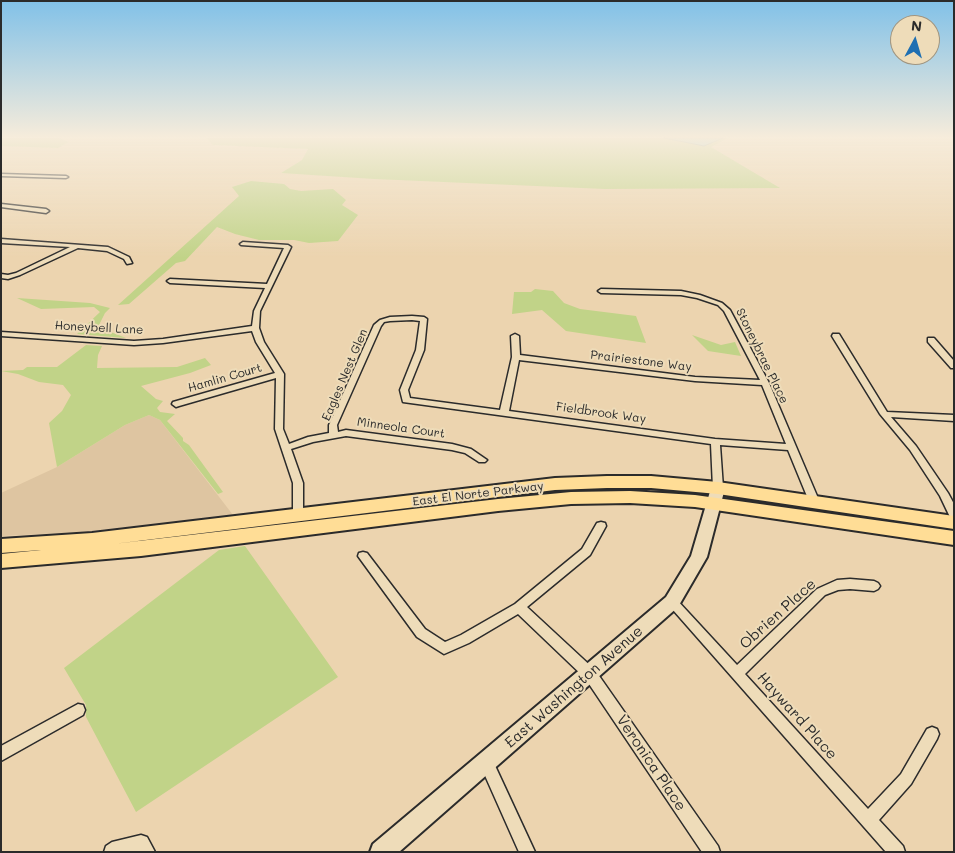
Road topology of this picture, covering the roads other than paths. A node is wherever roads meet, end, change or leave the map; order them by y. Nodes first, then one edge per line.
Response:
1 (1, 205) edge
2 (46, 212) dead end
3 (1, 241) edge
4 (243, 244) dead end
5 (78, 245) junction
6 (129, 262) dead end
7 (1, 276) edge
8 (170, 281) dead end
9 (269, 286) junction
10 (601, 292) dead end
11 (255, 328) junction
12 (1, 334) edge
13 (515, 336) dead end
14 (836, 336) dead end
15 (931, 340) dead end
16 (516, 357) junction
17 (954, 366) edge
18 (280, 374) junction
19 (765, 383) junction
20 (406, 400) joint
21 (176, 404) dead end
22 (504, 412) junction
23 (884, 414) junction
24 (954, 418) edge
25 (334, 434) junction
26 (715, 442) junction
27 (792, 447) junction
28 (286, 448) junction
29 (482, 460) dead end
30 (716, 496) junction
31 (816, 503) junction
32 (954, 514) edge
33 (298, 516) junction
34 (954, 523) edge
35 (601, 526) dead end
36 (954, 538) edge
37 (1, 546) edge
38 (363, 556) dead end
39 (1, 561) edge
40 (874, 586) dead end
41 (672, 602) junction
42 (520, 607) junction
43 (444, 648) joint
44 (590, 674) junction
45 (736, 674) junction
46 (78, 710) dead end
47 (932, 734) dead end
48 (1, 754) edge
49 (486, 762) junction
50 (868, 820) junction
51 (144, 848) edge
52 (112, 852) edge
53 (381, 852) edge
54 (527, 852) edge
55 (712, 852) edge
56 (897, 852) edge

1 - 2 street
3 - 5 street
4 - 9 street
5 - 6 street
5 - 7 street
8 - 9 street
9 - 11 street
10 - 19 street, Stoneybrae Place
11 - 12 street, Honeybell Lane
11 - 18 street
13 - 16 street
14 - 23 street
15 - 17 street
16 - 19 street, Prairiestone Way
16 - 22 street
18 - 21 street, Hamlin Court
18 - 28 street
19 - 27 street, Stoneybrae Place
20 - 22 street, Fieldbrook Way
20 - 25 street, Eagles Nest Glen
22 - 26 street, Fieldbrook Way
23 - 24 street
23 - 32 street
25 - 28 street, Minneola Court
25 - 29 street, Minneola Court
26 - 27 street, Fieldbrook Way
26 - 30 street
27 - 31 street, Stoneybrae Place
28 - 33 street
30 - 31 main road, East El Norte Parkway
30 - 33 main road, East El Norte Parkway
30 - 36 main road, East El Norte Parkway
30 - 39 main road, East El Norte Parkway
30 - 41 main road, East Washington Avenue
31 - 34 main road, East El Norte Parkway
33 - 37 main road, East El Norte Parkway
35 - 42 street
38 - 43 street
40 - 45 street, Obrien Place
41 - 44 main road, East Washington Avenue
41 - 45 street, Hayward Place
42 - 43 street
42 - 44 street, Veronica Place
44 - 49 main road, East Washington Avenue
44 - 55 street, Veronica Place
45 - 50 street, Hayward Place
46 - 48 street
47 - 50 street
49 - 53 main road, East Washington Avenue
49 - 54 street
50 - 56 street, Hayward Place
51 - 52 street

